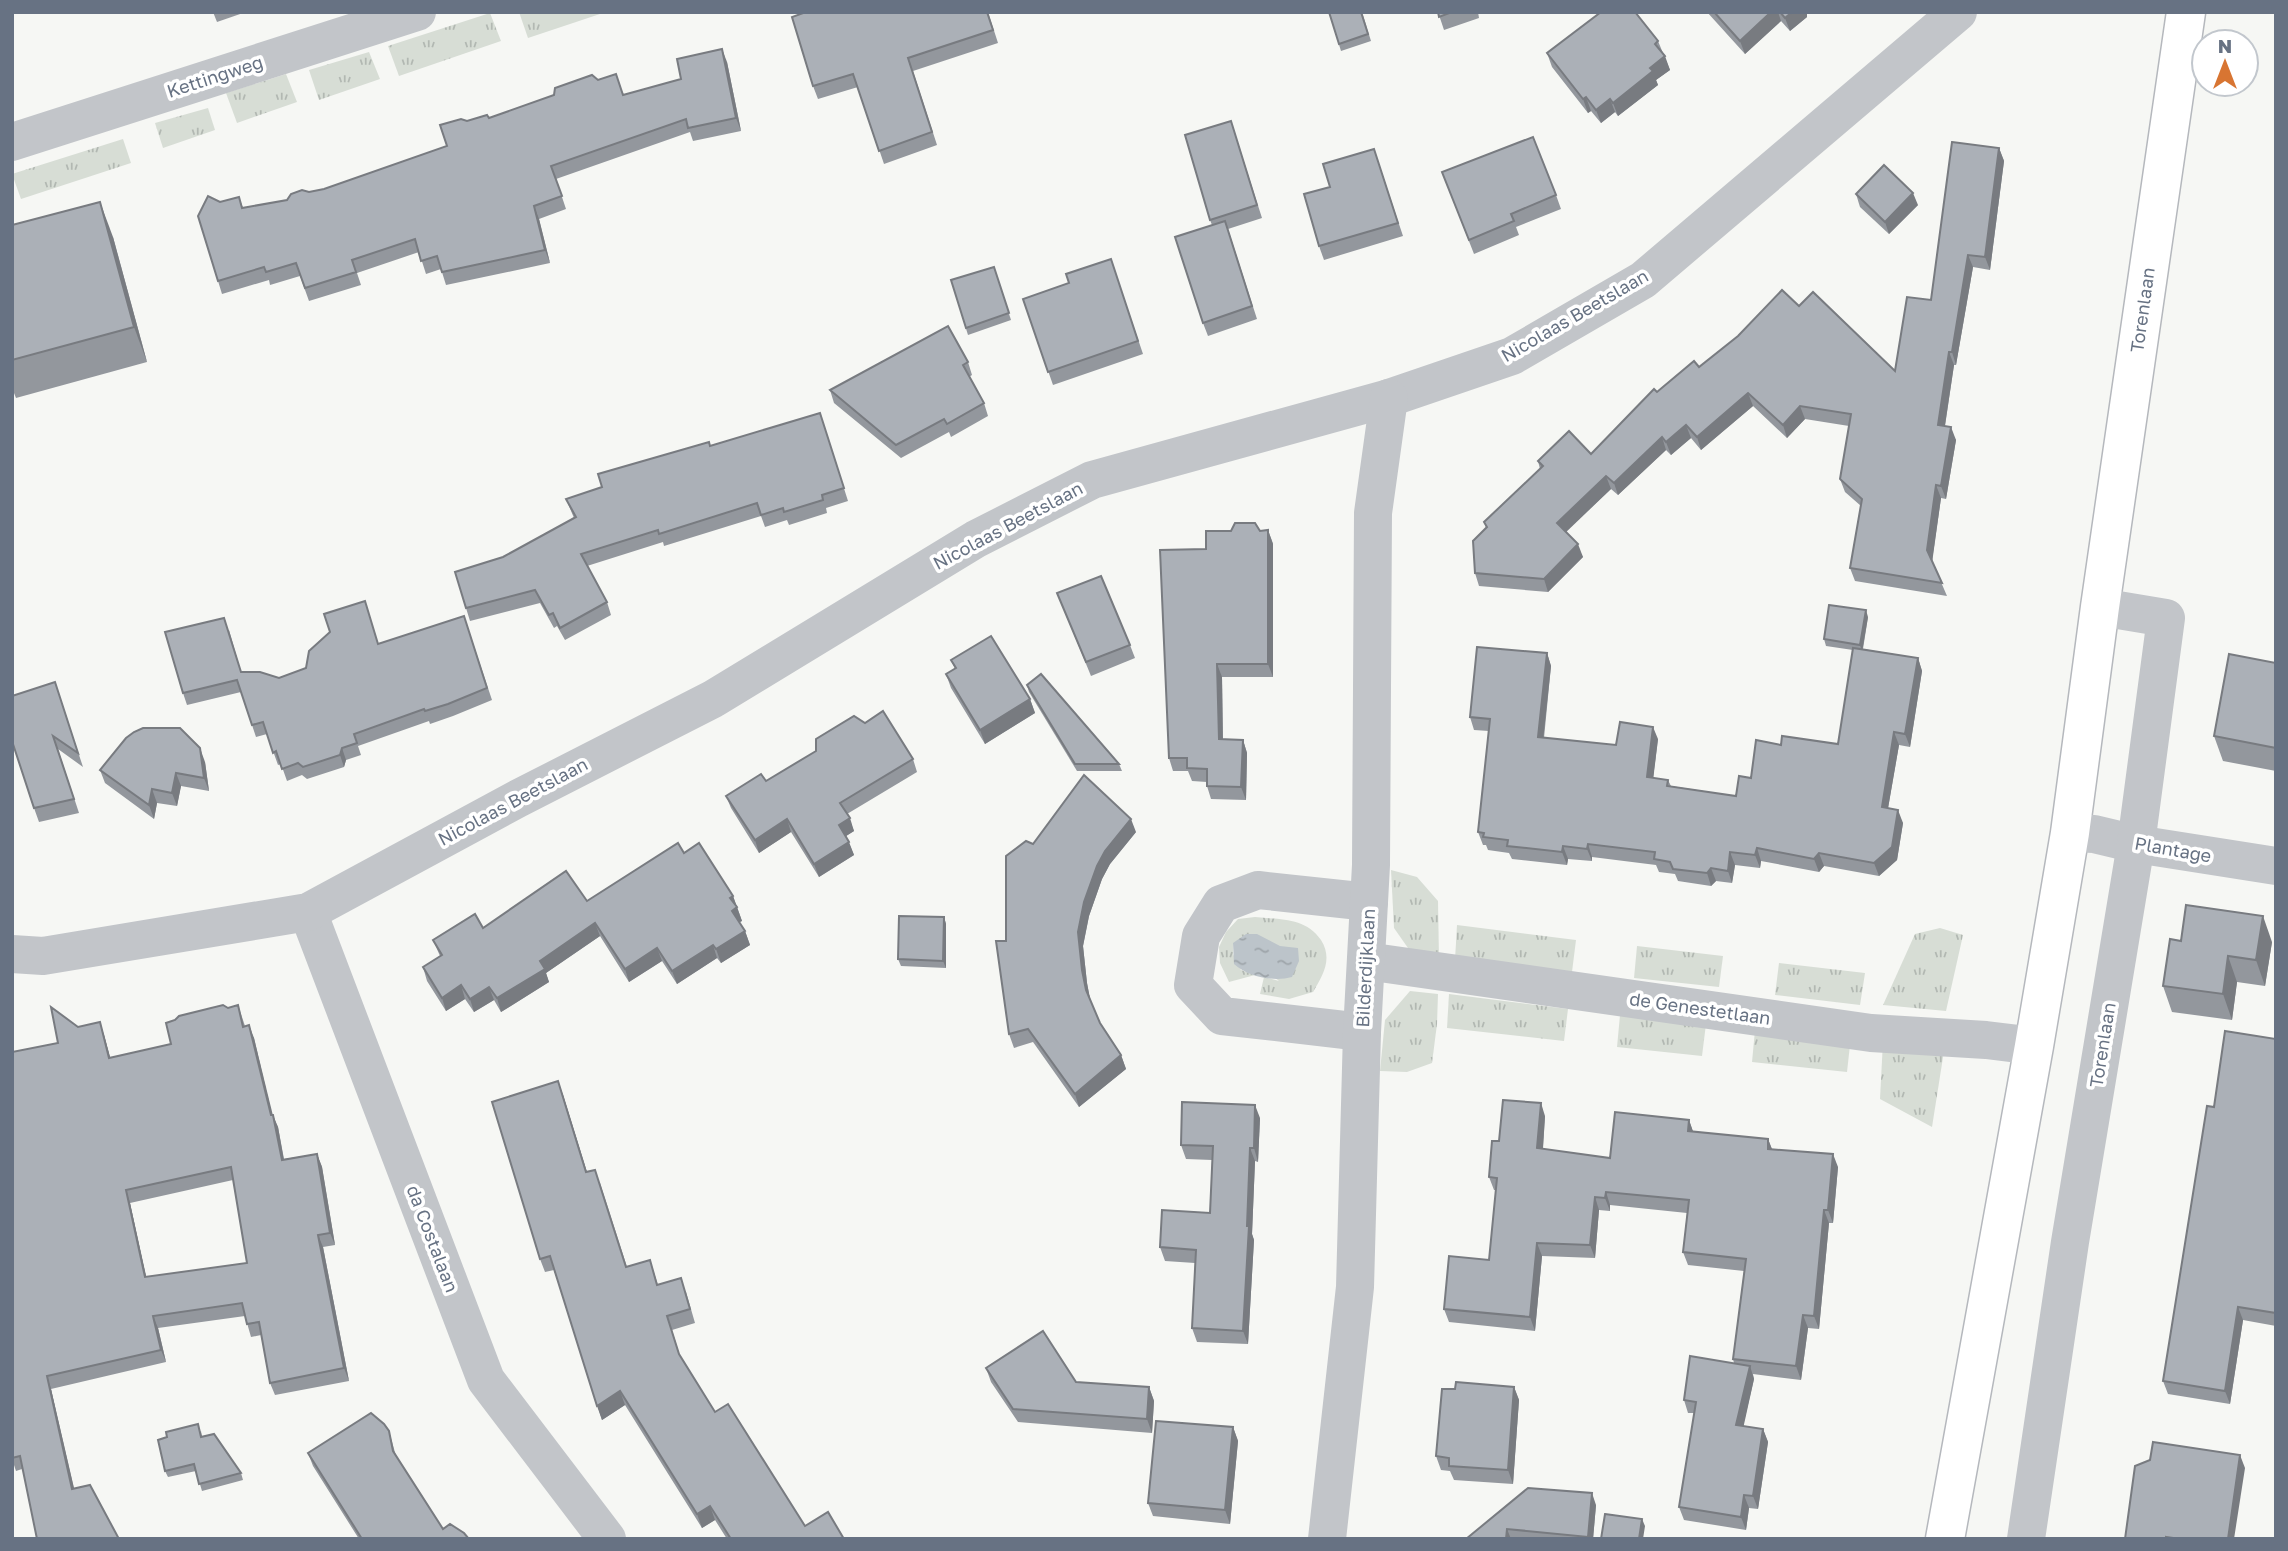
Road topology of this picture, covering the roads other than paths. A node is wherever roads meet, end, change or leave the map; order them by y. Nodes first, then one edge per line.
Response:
1 (417, 12) edge
2 (1958, 12) edge
3 (2186, 12) edge
4 (12, 142) edge
5 (1389, 398) junction
6 (2100, 607) junction
7 (2070, 833) junction
8 (2136, 844) junction
9 (2276, 866) edge
10 (1369, 902) junction
11 (308, 912) junction
12 (12, 954) edge
13 (1366, 961) junction
14 (1362, 1032) junction
15 (2035, 1046) junction
16 (607, 1539) edge
17 (1326, 1539) edge
18 (1945, 1539) edge
19 (2026, 1539) edge

1 - 4 street, Kettingweg
2 - 5 street, Nicolaas Beetslaan
3 - 6 main road, Torenlaan
5 - 10 street, Bilderdijklaan
5 - 11 street, Nicolaas Beetslaan
6 - 7 main road, Torenlaan
6 - 8 street, Torenlaan
7 - 8 street, Plantage
7 - 15 main road, Torenlaan
8 - 9 street, Plantage
8 - 19 street, Torenlaan
10 - 13 street, Bilderdijklaan
10 - 14 street
11 - 12 street, Nicolaas Beetslaan
11 - 16 street, da Costalaan
13 - 14 street, Bilderdijklaan
13 - 15 street, de Genestetlaan
14 - 17 street, Bilderdijklaan
15 - 18 main road, Torenlaan

